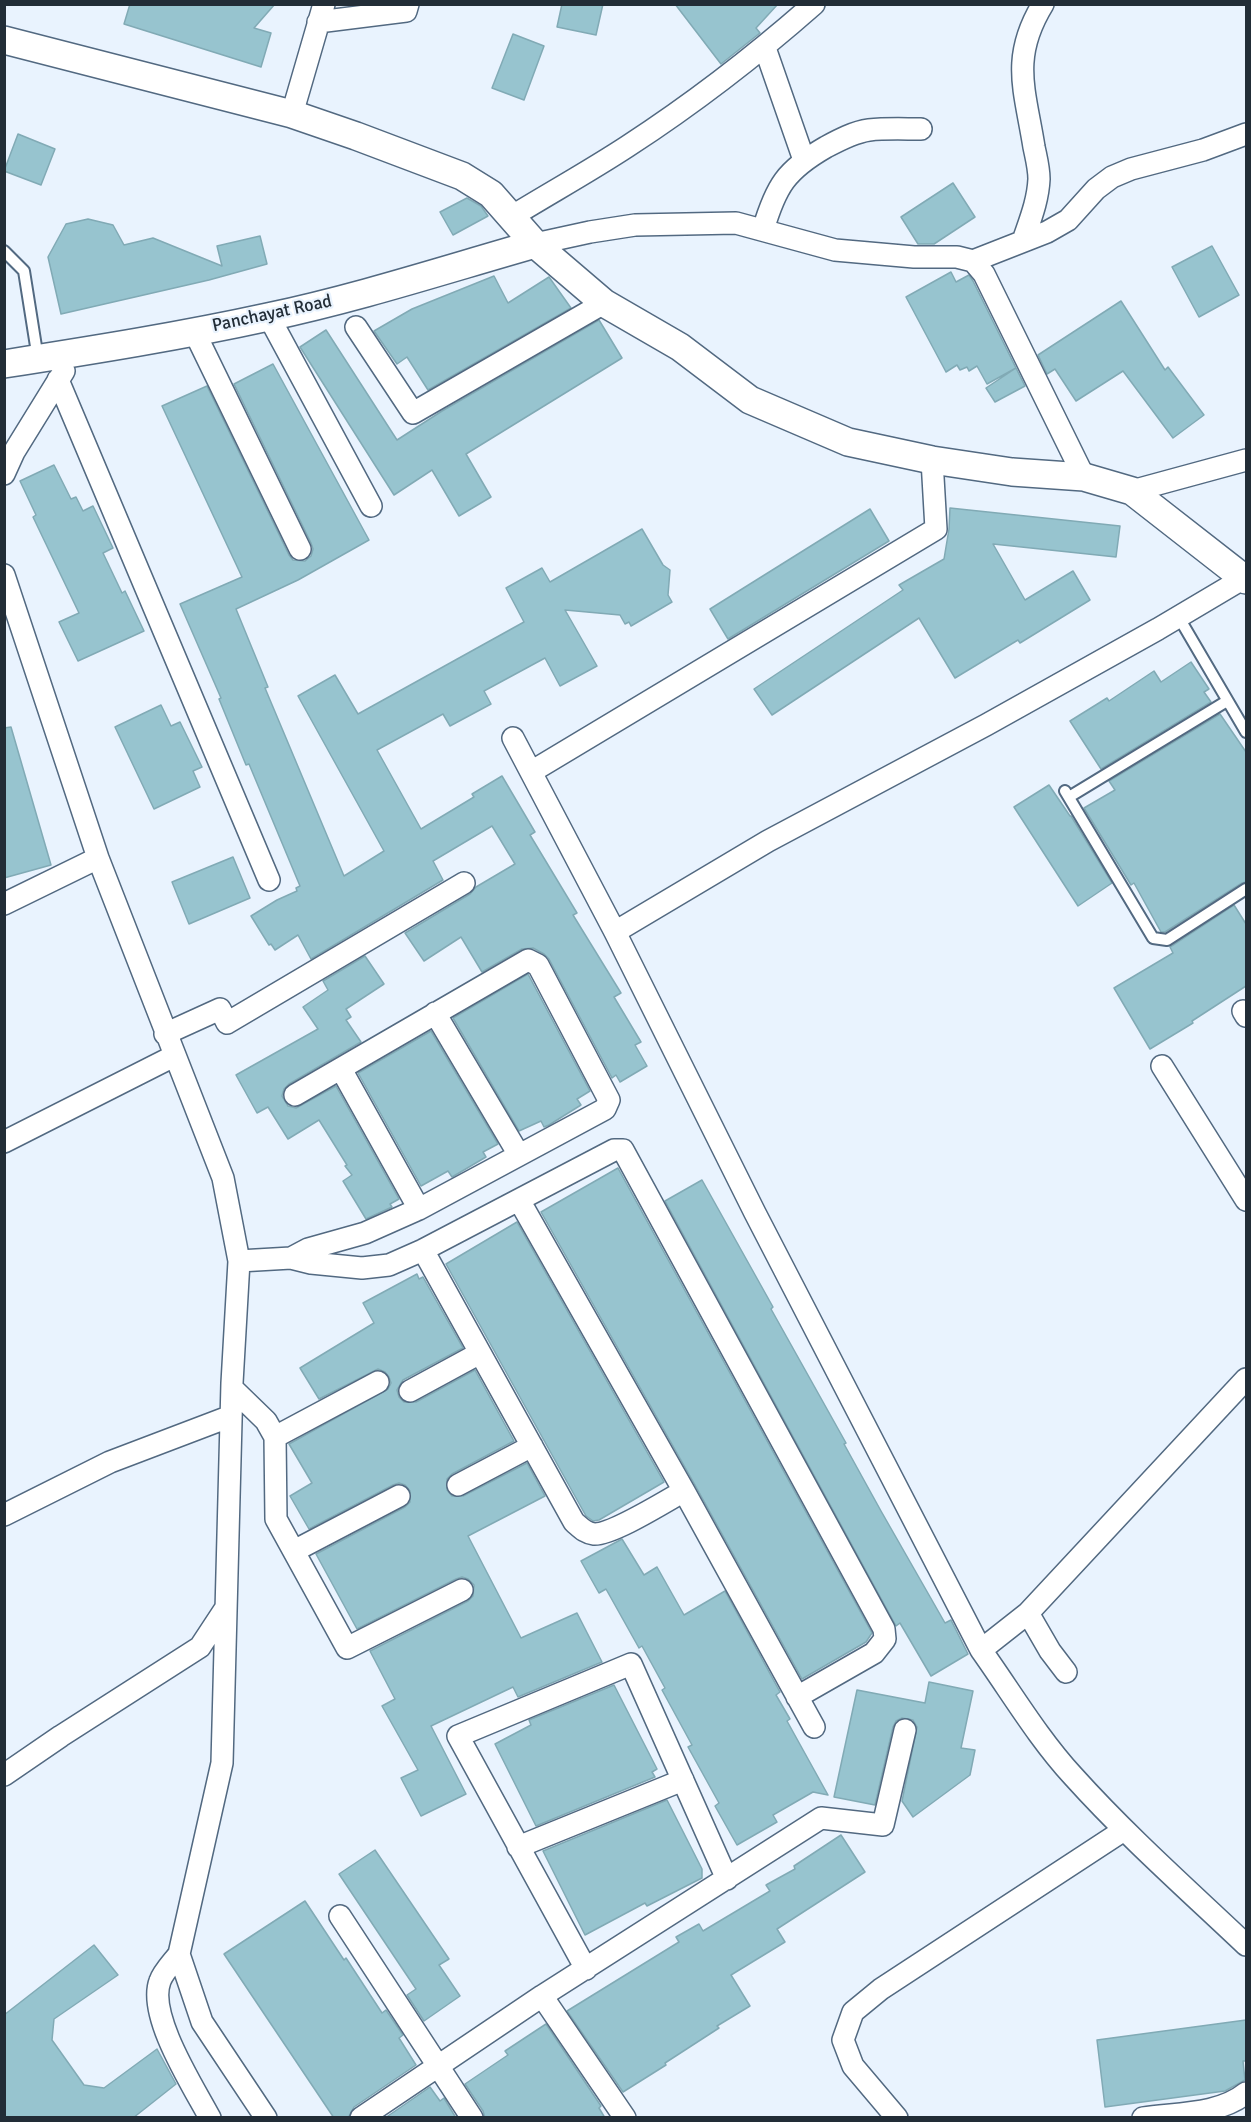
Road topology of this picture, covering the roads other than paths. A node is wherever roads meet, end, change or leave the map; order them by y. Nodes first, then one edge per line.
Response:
1 (408, 4) edge
2 (813, 4) edge
3 (1043, 4) edge
4 (321, 13) edge
5 (4, 40) edge
6 (765, 48) junction
7 (291, 114) junction
8 (921, 129) dead end
9 (1246, 134) edge
10 (804, 160) junction
11 (511, 217) junction
12 (763, 230) junction
13 (1023, 241) junction
14 (535, 244) junction
15 (4, 251) edge
16 (973, 261) junction
17 (604, 303) junction
18 (268, 317) junction
19 (356, 327) dead end
20 (194, 331) junction
21 (75, 353) junction
22 (38, 359) junction
23 (4, 364) edge
24 (58, 380) junction
25 (932, 460) junction
26 (1246, 460) edge
27 (4, 474) edge
28 (1084, 477) junction
29 (1132, 491) junction
30 (371, 506) dead end
31 (300, 549) dead end
32 (4, 575) edge
33 (1245, 579) edge
34 (1178, 616) junction
35 (1227, 701) junction
36 (1246, 732) edge
37 (513, 738) dead end
38 (531, 772) junction
39 (98, 858) junction
40 (268, 880) dead end
41 (464, 883) dead end
42 (1246, 889) edge
43 (4, 904) edge
44 (615, 932) junction
45 (435, 1013) junction
46 (165, 1034) junction
47 (174, 1056) junction
48 (1162, 1066) dead end
49 (341, 1069) junction
50 (294, 1095) dead end
51 (4, 1142) edge
52 (519, 1155) junction
53 (519, 1200) junction
54 (1246, 1200) edge
55 (419, 1209) junction
56 (423, 1250) junction
57 (291, 1258) junction
58 (239, 1261) junction
59 (480, 1353) junction
60 (1246, 1378) edge
61 (378, 1382) dead end
62 (232, 1388) junction
63 (410, 1391) dead end
64 (231, 1416) junction
65 (275, 1437) junction
66 (532, 1446) junction
67 (458, 1485) dead end
68 (684, 1491) junction
69 (399, 1496) dead end
70 (4, 1515) edge
71 (294, 1551) junction
72 (462, 1590) dead end
73 (226, 1608) junction
74 (1028, 1613) junction
75 (981, 1650) junction
76 (1065, 1672) dead end
77 (797, 1697) junction
78 (813, 1727) dead end
79 (905, 1730) dead end
80 (4, 1775) edge
81 (683, 1780) junction
82 (1124, 1830) junction
83 (519, 1847) junction
84 (728, 1879) junction
85 (340, 1916) dead end
86 (1246, 1945) edge
87 (179, 1954) junction
88 (586, 1969) junction
89 (542, 1996) junction
90 (438, 2066) junction
91 (1246, 2093) edge
92 (210, 2118) edge
93 (266, 2118) edge
94 (361, 2118) edge
95 (472, 2118) edge
96 (625, 2118) edge
97 (897, 2118) edge
98 (1143, 2118) edge

1 - 4 street
2 - 6 street
3 - 13 street
4 - 7 street
5 - 7 street
6 - 10 street
6 - 11 street
7 - 11 street
8 - 10 street
9 - 13 street
10 - 12 street
11 - 14 street
12 - 14 street
12 - 16 street
13 - 16 street
14 - 17 street
14 - 18 street, Panchayat Road
15 - 22 lane
16 - 28 street
17 - 19 street
17 - 25 street
18 - 20 street, Panchayat Road
18 - 30 street
20 - 21 street, Panchayat Road
20 - 31 street
21 - 22 street, Panchayat Road
21 - 24 street
22 - 23 street, Panchayat Road
24 - 27 street
24 - 40 street
25 - 28 street
25 - 38 street
26 - 29 street
28 - 29 street
29 - 33 street
32 - 39 street
33 - 34 street
34 - 35 lane
34 - 44 street
35 - 36 lane
35 - 42 lane
37 - 38 street
38 - 44 street
39 - 43 street
39 - 46 street
41 - 46 street
44 - 75 street
45 - 49 street
45 - 52 street
45 - 52 street
46 - 47 street
47 - 51 street
47 - 58 street
48 - 54 street
49 - 50 street
49 - 55 street
52 - 55 street
53 - 56 street
53 - 68 street
53 - 77 street
55 - 57 street
56 - 57 street
56 - 59 street
57 - 58 street
58 - 62 street
59 - 63 street
59 - 66 street
60 - 74 street
61 - 65 street
62 - 64 street
62 - 65 street
64 - 70 street
64 - 73 street
65 - 71 street
66 - 67 street
66 - 68 street
68 - 77 street
69 - 71 street
71 - 72 street
73 - 80 street
73 - 87 street
74 - 75 street
74 - 76 street
75 - 82 street
77 - 78 street
79 - 84 street
81 - 83 street
81 - 83 street
81 - 84 street
82 - 86 street
82 - 97 street
83 - 88 street
84 - 88 street
85 - 90 street
87 - 92 street
87 - 93 street
88 - 89 street
89 - 90 street
89 - 96 street
90 - 94 street
90 - 95 street
91 - 98 street

